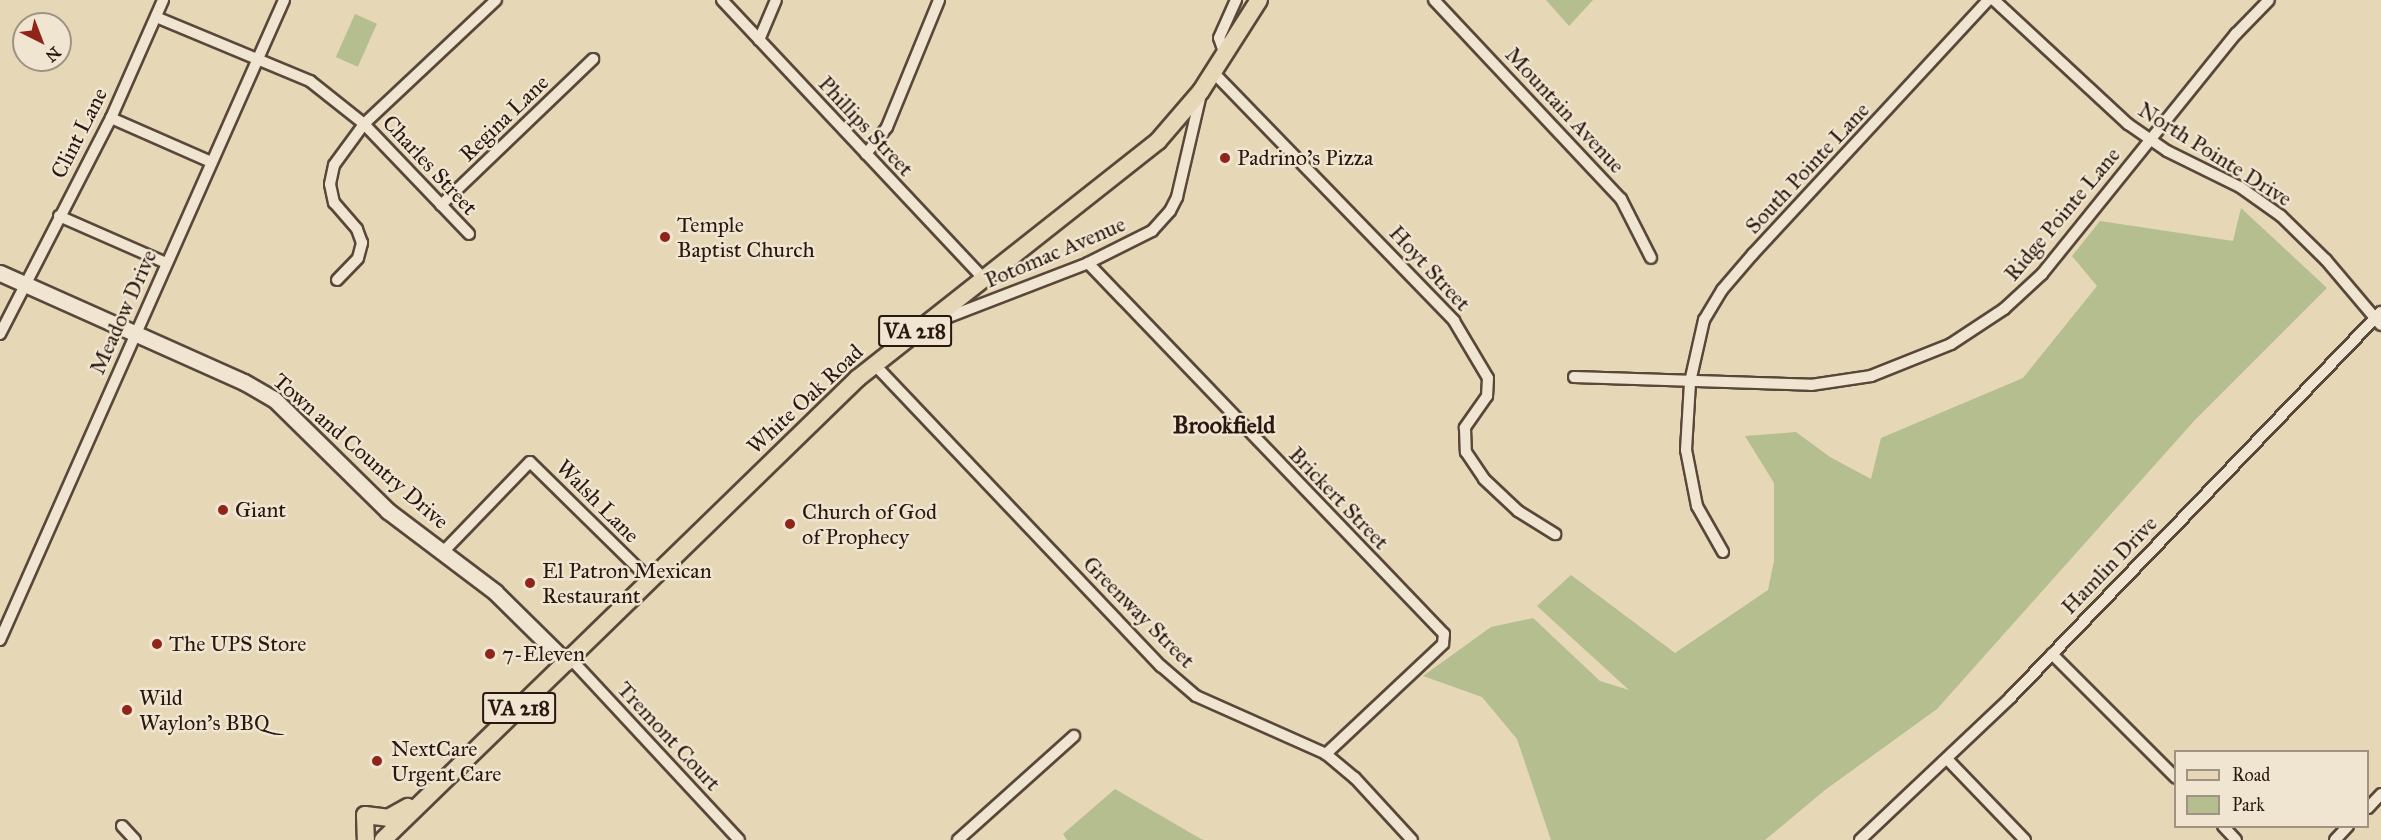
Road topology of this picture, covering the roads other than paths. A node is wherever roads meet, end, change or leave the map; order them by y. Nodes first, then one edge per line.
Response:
1 (163, 0) edge
2 (284, 0) edge
3 (496, 0) edge
4 (722, 0) edge
5 (776, 0) edge
6 (939, 0) edge
7 (1236, 0) edge
8 (1259, 0) edge
9 (1434, 0) edge
10 (1988, 0) edge
11 (1994, 0) edge
12 (2270, 0) edge
13 (156, 17) junction
14 (759, 40) junction
15 (1225, 55) junction
16 (593, 59) dead end
17 (257, 60) junction
18 (1214, 73) junction
19 (1202, 91) junction
20 (111, 118) junction
21 (364, 123) junction
22 (2150, 140) junction
23 (866, 154) junction
24 (211, 162) junction
25 (441, 205) junction
26 (59, 216) junction
27 (469, 234) dead end
28 (1652, 258) dead end
29 (166, 263) junction
30 (1088, 263) junction
31 (0, 273) edge
32 (983, 278) junction
33 (337, 280) dead end
34 (27, 284) junction
35 (2379, 318) edge
36 (0, 334) edge
37 (135, 334) junction
38 (900, 342) junction
39 (874, 364) junction
40 (1574, 377) dead end
41 (1690, 382) junction
42 (1555, 534) dead end
43 (443, 552) junction
44 (1723, 552) dead end
45 (650, 580) junction
46 (0, 640) edge
47 (2052, 654) junction
48 (568, 660) junction
49 (1074, 736) dead end
50 (1326, 754) junction
51 (1947, 759) junction
52 (2174, 777) edge
53 (440, 784) junction
54 (2381, 794) edge
55 (2369, 806) edge
56 (122, 826) dead end
57 (2225, 828) edge
58 (2346, 828) edge
59 (388, 838) edge
60 (135, 840) edge
61 (366, 840) edge
62 (739, 840) edge
63 (958, 840) edge
64 (1412, 840) edge
65 (1860, 840) edge
66 (2025, 840) edge
67 (2236, 840) edge
68 (2335, 840) edge

1 - 13 street, Clint Lane
2 - 17 street, Meadow Drive
3 - 21 street
4 - 14 street, Phillips Street
5 - 14 street
6 - 23 street
7 - 15 street
8 - 15 main road, White Oak Road / VA 218
9 - 28 street, Mountain Avenue
10 - 41 street, South Pointe Lane
11 - 22 street, North Pointe Drive
12 - 22 street, Ridge Pointe Lane
13 - 17 street, Charles Street
13 - 20 street, Clint Lane
14 - 23 street, Phillips Street
15 - 18 main road, White Oak Road / VA 218
16 - 25 street, Regina Lane
17 - 21 street, Charles Street
17 - 24 street, Meadow Drive
18 - 19 main road, White Oak Road / VA 218
18 - 42 street, Hoyt Street
19 - 30 street, Potomac Avenue
19 - 32 main road, White Oak Road / VA 218
20 - 24 street
20 - 26 street, Clint Lane
21 - 25 street, Charles Street
21 - 33 street
22 - 35 street, North Pointe Drive
22 - 41 street, Ridge Pointe Lane
23 - 32 street, Phillips Street
24 - 29 street, Meadow Drive
25 - 27 street, Charles Street
26 - 29 street
26 - 34 street, Clint Lane
29 - 37 street, Meadow Drive
30 - 38 street, Potomac Avenue
30 - 50 street, Brickert Street
31 - 34 street, Town and Country Drive
32 - 38 main road, White Oak Road / VA 218
34 - 36 street, Clint Lane
34 - 37 street, Town and Country Drive
35 - 47 street, Hamlin Drive
37 - 43 street, Town and Country Drive
37 - 46 street, Meadow Drive
38 - 39 main road, White Oak Road / VA 218
39 - 45 main road, White Oak Road / VA 218
39 - 50 street, Greenway Street
40 - 41 street, Ridge Pointe Lane
41 - 44 street, South Pointe Lane
43 - 45 street, Walsh Lane
43 - 48 street, Town and Country Drive
45 - 48 main road, White Oak Road / VA 218
47 - 51 street, Hamlin Drive
47 - 52 street
48 - 53 main road, White Oak Road / VA 218
48 - 62 street, Tremont Court
49 - 63 street
50 - 64 street, Greenway Street
51 - 65 street, Hamlin Drive
51 - 66 street
53 - 59 main road, White Oak Road / VA 218
53 - 61 main road
54 - 55 street
56 - 60 street
57 - 67 street
58 - 68 street

